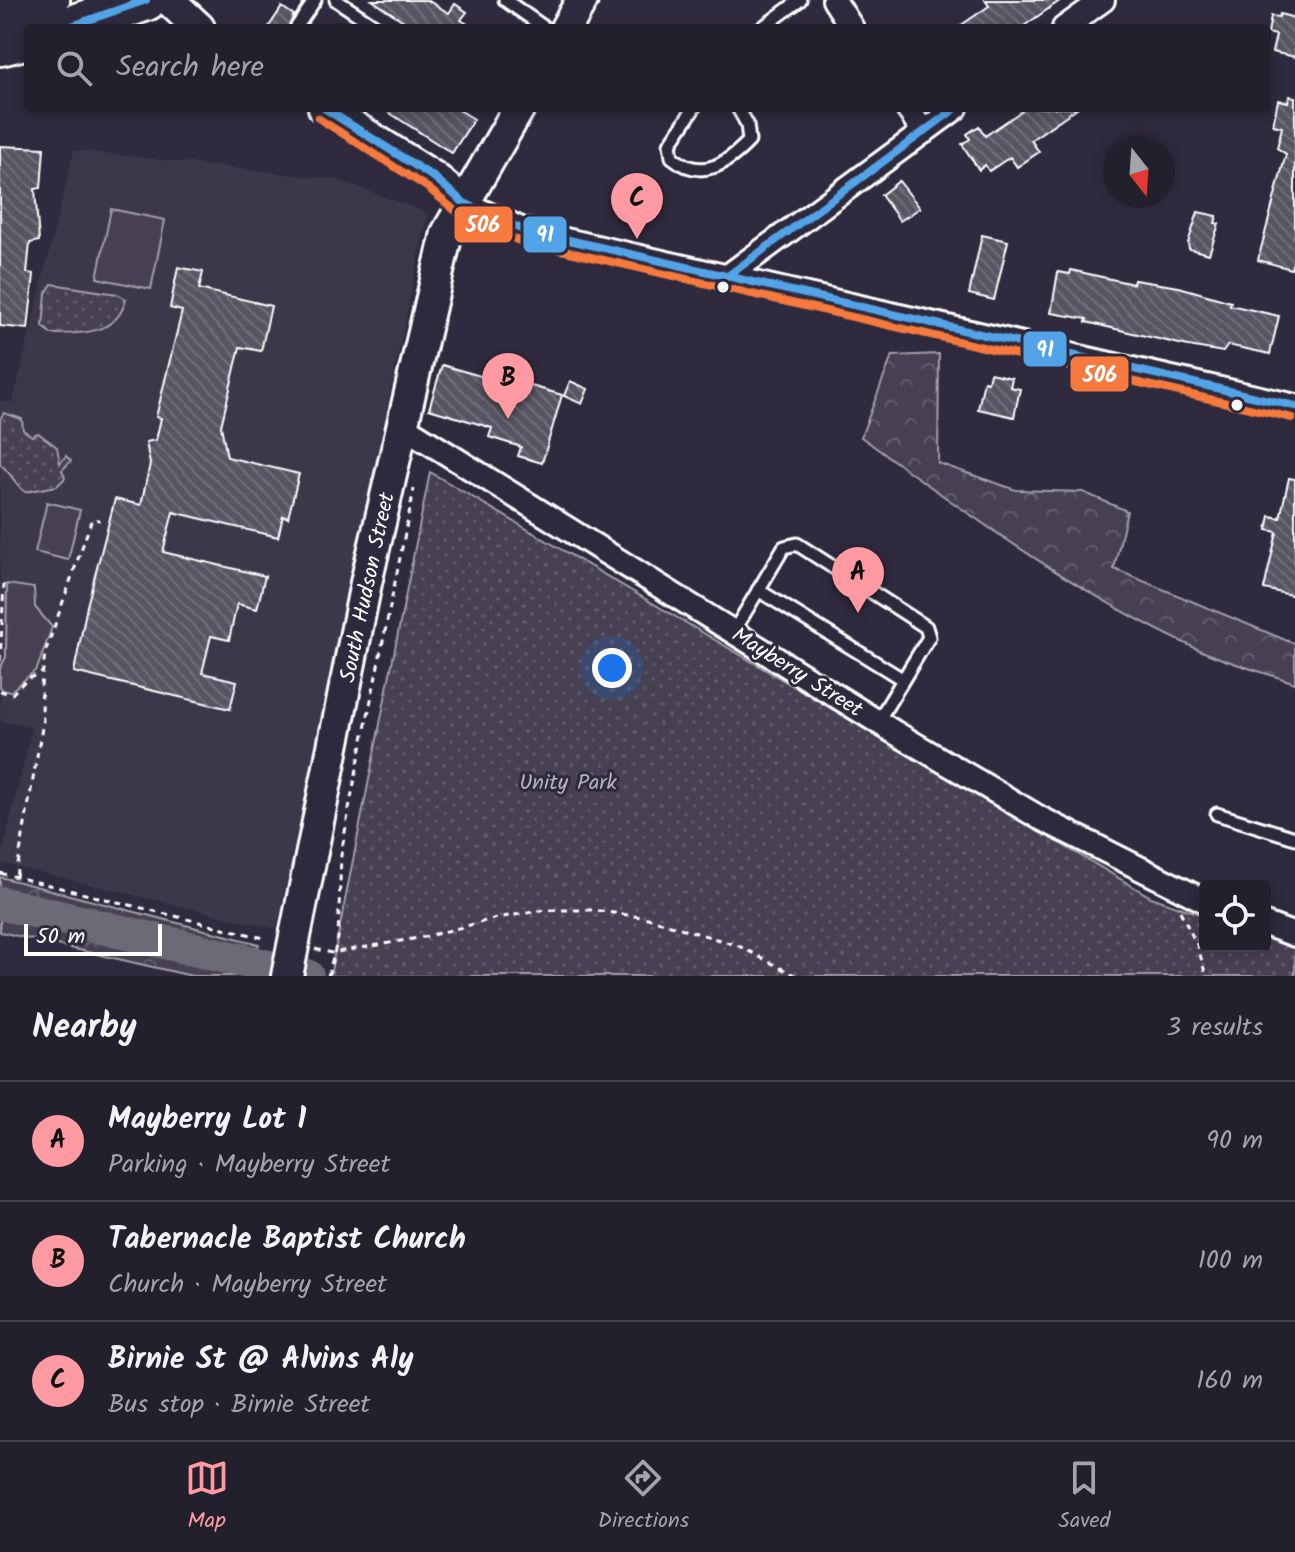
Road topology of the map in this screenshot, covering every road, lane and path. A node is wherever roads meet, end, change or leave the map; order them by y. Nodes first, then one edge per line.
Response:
1 (49, 0) edge
2 (146, 0) edge
3 (169, 0) edge
4 (315, 0) edge
5 (336, 0) edge
6 (505, 0) edge
7 (582, 0) edge
8 (800, 0) edge
9 (834, 0) edge
10 (1093, 3) edge
11 (0, 11) edge
12 (77, 24) edge
13 (195, 24) edge
14 (299, 24) edge
15 (372, 24) edge
16 (539, 24) edge
17 (568, 24) edge
18 (767, 24) edge
19 (849, 24) edge
20 (1069, 24) edge
21 (24, 39) edge
22 (0, 45) edge
23 (330, 112) edge
24 (512, 112) edge
25 (691, 112) edge
26 (740, 112) edge
27 (910, 112) edge
28 (951, 112) edge
29 (924, 132) junction
30 (464, 203) junction
31 (725, 278) junction
32 (1294, 401) edge
33 (401, 425) junction
34 (416, 476) dead end
35 (100, 520) dead end
36 (4, 584) dead end
37 (758, 590) junction
38 (734, 631) junction
39 (0, 661) edge
40 (43, 672) junction
41 (902, 679) junction
42 (0, 691) edge
43 (878, 721) junction
44 (1217, 814) dead end
45 (1295, 838) edge
46 (0, 873) edge
47 (16, 877) junction
48 (1199, 898) edge
49 (1178, 908) dead end
50 (1271, 926) edge
51 (1295, 935) edge
52 (332, 953) junction
53 (290, 960) edge
54 (328, 976) edge
55 (796, 976) edge
56 (1206, 976) edge

1 - 11 highway
2 - 12 highway
3 - 13 street
4 - 14 lane
5 - 15 lane
6 - 16 lane
7 - 17 street
8 - 18 lane
9 - 19 street
10 - 20 street
21 - 22 highway
23 - 30 street
24 - 30 street, South Hudson Street
25 - 26 lane
27 - 29 street
28 - 29 street
29 - 31 street
30 - 31 street
30 - 33 street, South Hudson Street
31 - 32 street
33 - 38 street, Mayberry Street
33 - 53 street, South Hudson Street
34 - 52 path
35 - 40 path
36 - 39 path
37 - 38 lane
37 - 41 lane
37 - 41 lane
38 - 43 street, Mayberry Street
40 - 42 path
40 - 47 path
41 - 43 lane
43 - 48 street, Mayberry Street
44 - 45 lane
46 - 47 path
47 - 53 path
49 - 56 path
50 - 51 street
52 - 54 path
52 - 55 path

